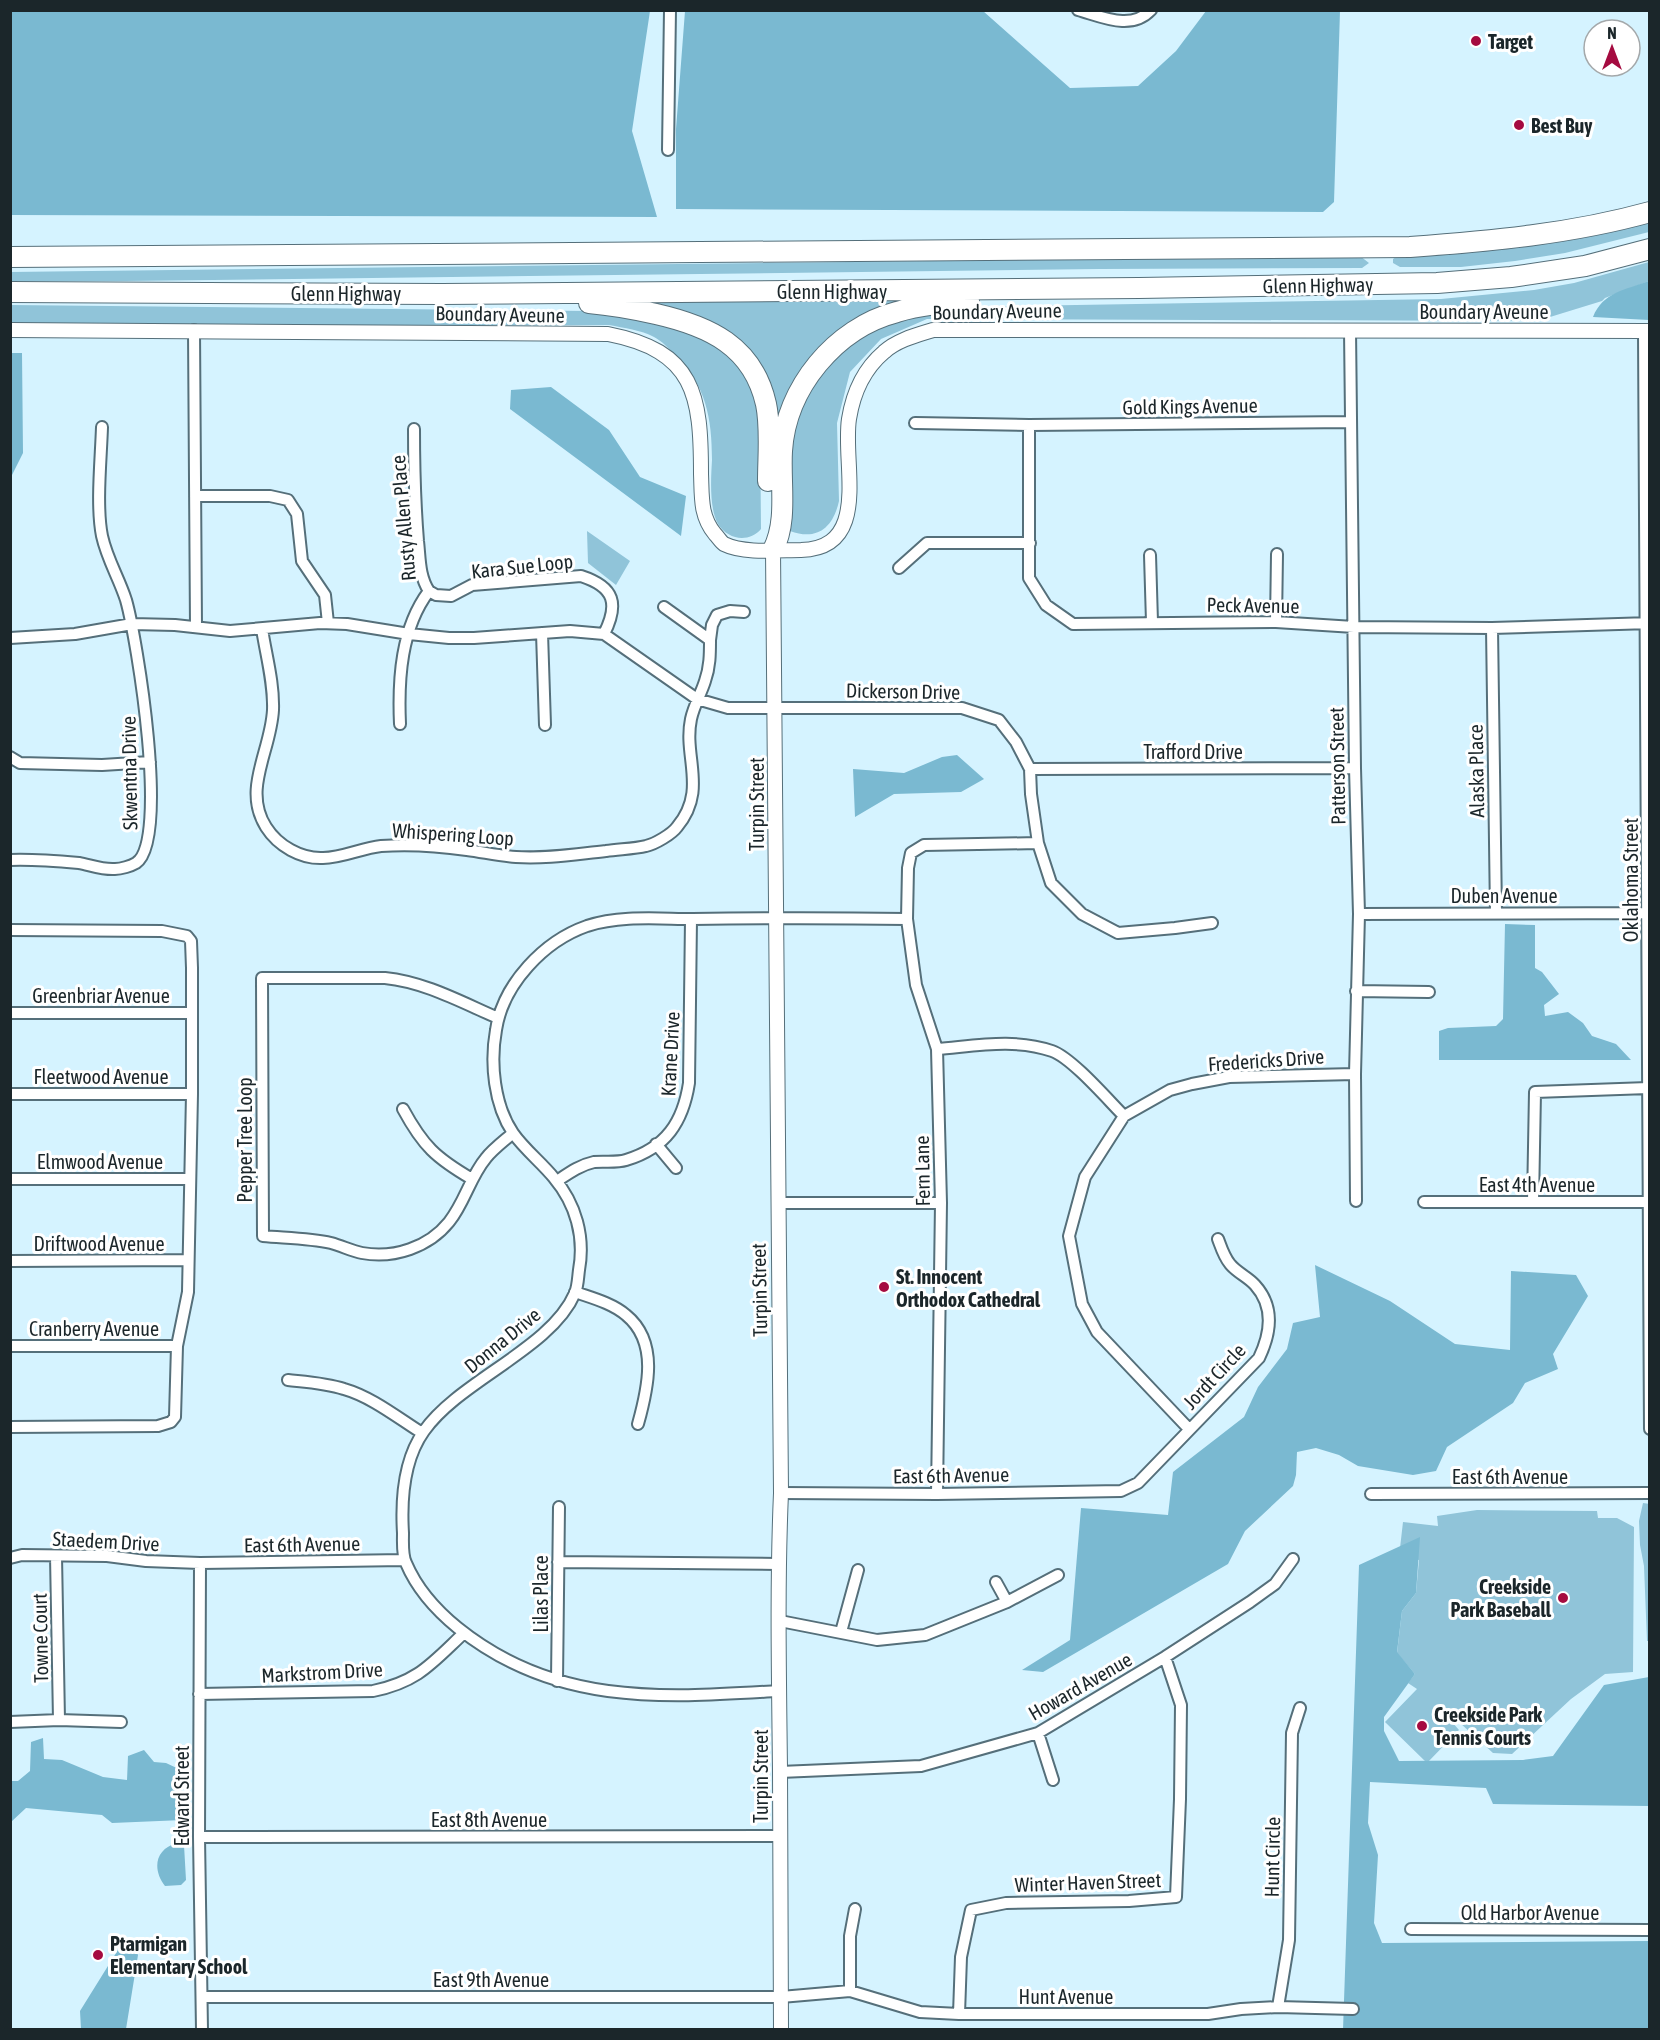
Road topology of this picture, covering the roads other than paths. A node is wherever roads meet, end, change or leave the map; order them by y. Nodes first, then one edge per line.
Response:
1 (670, 10) edge
2 (1078, 10) edge
3 (1151, 10) edge
4 (668, 150) dead end
5 (1650, 212) edge
6 (1650, 249) edge
7 (10, 257) edge
8 (1139, 288) junction
9 (10, 292) edge
10 (442, 294) junction
11 (10, 330) edge
12 (195, 330) junction
13 (1350, 330) junction
14 (1647, 331) edge
15 (1351, 422) junction
16 (915, 423) dead end
17 (1029, 425) junction
18 (102, 427) dead end
19 (414, 429) dead end
20 (1648, 489) edge
21 (195, 496) junction
22 (1030, 543) junction
23 (773, 550) junction
24 (1277, 554) dead end
25 (1150, 555) dead end
26 (899, 568) dead end
27 (429, 591) junction
28 (664, 607) dead end
29 (744, 612) dead end
30 (1152, 622) junction
31 (1276, 622) junction
32 (328, 623) junction
33 (1648, 623) edge
34 (132, 624) junction
35 (196, 627) junction
36 (1354, 627) junction
37 (1492, 628) junction
38 (262, 629) junction
39 (542, 633) junction
40 (409, 634) junction
41 (604, 634) junction
42 (10, 638) edge
43 (710, 640) junction
44 (697, 699) junction
45 (776, 708) junction
46 (400, 724) dead end
47 (545, 725) dead end
48 (10, 758) edge
49 (150, 762) junction
50 (1355, 768) junction
51 (1030, 770) junction
52 (1038, 843) junction
53 (10, 860) edge
54 (1496, 913) junction
55 (1649, 913) edge
56 (1359, 914) junction
57 (775, 918) junction
58 (691, 919) junction
59 (907, 919) junction
60 (1212, 922) dead end
61 (10, 930) edge
62 (1356, 991) junction
63 (1429, 992) dead end
64 (10, 1013) edge
65 (192, 1013) junction
66 (498, 1018) junction
67 (937, 1049) junction
68 (1355, 1074) junction
69 (1648, 1088) edge
70 (10, 1094) edge
71 (192, 1094) junction
72 (403, 1109) dead end
73 (1124, 1116) junction
74 (513, 1133) junction
75 (657, 1144) junction
76 (676, 1168) dead end
77 (10, 1179) edge
78 (190, 1179) junction
79 (472, 1179) junction
80 (557, 1181) junction
81 (1356, 1202) dead end
82 (1424, 1202) dead end
83 (1533, 1202) junction
84 (1649, 1202) edge
85 (778, 1203) junction
86 (941, 1203) junction
87 (1218, 1239) dead end
88 (187, 1260) junction
89 (10, 1261) edge
90 (575, 1292) junction
91 (177, 1346) junction
92 (10, 1347) edge
93 (288, 1380) dead end
94 (638, 1424) dead end
95 (10, 1427) edge
96 (1189, 1429) junction
97 (1650, 1429) edge
98 (422, 1433) junction
99 (1121, 1491) joint
100 (781, 1493) junction
101 (1650, 1493) edge
102 (937, 1494) junction
103 (1371, 1494) dead end
104 (558, 1507) dead end
105 (56, 1556) junction
106 (10, 1558) edge
107 (1293, 1559) dead end
108 (404, 1560) junction
109 (558, 1562) junction
110 (200, 1563) junction
111 (778, 1564) junction
112 (858, 1570) dead end
113 (1058, 1575) dead end
114 (996, 1582) dead end
115 (1007, 1602) junction
116 (780, 1621) junction
117 (841, 1632) junction
118 (464, 1633) junction
119 (1165, 1657) junction
120 (557, 1681) junction
121 (778, 1691) junction
122 (199, 1694) junction
123 (1300, 1708) dead end
124 (59, 1720) junction
125 (10, 1722) edge
126 (122, 1722) dead end
127 (1038, 1733) junction
128 (780, 1772) junction
129 (1053, 1780) dead end
130 (779, 1836) junction
131 (199, 1838) junction
132 (855, 1909) dead end
133 (1411, 1929) dead end
134 (1650, 1930) edge
135 (850, 1991) junction
136 (202, 1996) junction
137 (781, 1996) junction
138 (1278, 2007) junction
139 (1353, 2008) dead end
140 (959, 2014) junction
141 (202, 2030) edge
142 (781, 2030) edge

1 - 4 street
2 - 3 street
5 - 7 highway, Glenn Highway
6 - 8 highway, Glenn Highway
8 - 10 highway, Glenn Highway
8 - 23 highway
9 - 10 highway, Glenn Highway
10 - 23 highway
11 - 12 street, Boundary Aveune
12 - 21 street
12 - 23 street, Boundary Aveune
13 - 14 street, Boundary Aveune
13 - 15 street, Patterson Street
13 - 23 street, Boundary Aveune
14 - 20 street, Oklahoma Street
15 - 17 street, Gold Kings Avenue
15 - 36 street, Patterson Street
16 - 17 street, Gold Kings Avenue
17 - 22 street, Peck Avenue
18 - 34 street, Skwentna Drive
19 - 27 street, Rusty Allen Place
20 - 33 street, Oklahoma Street
21 - 32 street
21 - 35 street
22 - 26 street
22 - 30 street, Peck Avenue
23 - 45 street, Turpin Street
24 - 31 street
25 - 30 street
27 - 40 street, Rusty Allen Place
27 - 41 street, Kara Sue Loop
28 - 43 street
29 - 43 street, Whispering Loop
30 - 31 street, Peck Avenue
31 - 36 street, Peck Avenue
32 - 38 street
32 - 40 street
33 - 37 street, Peck Avenue
33 - 55 street, Oklahoma Street
34 - 35 street
34 - 42 street
34 - 49 street, Skwentna Drive
35 - 38 street
36 - 37 street, Peck Avenue
36 - 50 street, Patterson Street
37 - 54 street, Alaska Place
38 - 44 street, Whispering Loop
39 - 40 street
39 - 41 street
39 - 47 street
40 - 46 street, Rusty Allen Place
41 - 44 street, Dickerson Drive
43 - 44 street, Whispering Loop
44 - 45 street, Dickerson Drive
45 - 51 street, Dickerson Drive
45 - 57 street, Turpin Street
48 - 49 street
49 - 53 street, Skwentna Drive
50 - 51 street, Trafford Drive
50 - 56 street, Patterson Street
51 - 52 street, Dickerson Drive
52 - 59 street, Fern Lane
52 - 60 street, Dickerson Drive
54 - 55 street, Duben Avenue
54 - 56 street, Duben Avenue
55 - 69 street, Oklahoma Street
56 - 62 street, Patterson Street
57 - 58 street, Donna Drive
57 - 59 street, Donna Drive
57 - 85 street, Turpin Street
58 - 66 street, Donna Drive
58 - 75 street, Krane Drive
59 - 67 street, Fern Lane
61 - 65 street
62 - 63 street
62 - 68 street, Patterson Street
64 - 65 street, Greenbriar Avenue
65 - 71 street
66 - 74 street, Donna Drive
66 - 79 street, Pepper Tree Loop
67 - 73 street
67 - 86 street, Fern Lane
68 - 73 street, Fredericks Drive
68 - 81 street, Patterson Street
69 - 83 street
69 - 84 street, Oklahoma Street
70 - 71 street, Fleetwood Avenue
71 - 78 street
72 - 79 street
73 - 96 street, Fredericks Drive
74 - 79 street, Pepper Tree Loop
74 - 80 street, Donna Drive
75 - 76 street
75 - 80 street, Krane Drive
77 - 78 street, Elmwood Avenue
78 - 88 street
80 - 90 street, Donna Drive
82 - 83 street, East 4th Avenue
83 - 84 street, East 4th Avenue
84 - 97 street, Oklahoma Street
85 - 86 street
85 - 100 street, Turpin Street
86 - 102 street, Fern Lane
87 - 96 street, Jordt Circle
88 - 89 street, Driftwood Avenue
88 - 91 street
90 - 94 street
90 - 98 street, Donna Drive
91 - 92 street, Cranberry Avenue
91 - 95 street
93 - 98 street
96 - 99 street, Jordt Circle
98 - 108 street, Donna Drive
99 - 102 street, East 6th Avenue
100 - 102 street, East 6th Avenue
100 - 111 street, Turpin Street
101 - 103 street, East 6th Avenue
104 - 109 street, Lilas Place
105 - 106 street, Staedem Drive
105 - 110 street, Staedem Drive
105 - 124 street, Towne Court
107 - 119 street, Howard Avenue
108 - 110 street, East 6th Avenue
108 - 118 street, Donna Drive
109 - 111 street
109 - 120 street, Lilas Place
110 - 122 street, Edward Street
111 - 116 street, Turpin Street
112 - 117 street
113 - 115 street
114 - 115 street
115 - 117 street
116 - 117 street
116 - 121 street, Turpin Street
118 - 120 street, Donna Drive
118 - 122 street, Markstrom Drive
119 - 127 street, Howard Avenue
119 - 140 street, Winter Haven Street
120 - 121 street, Donna Drive
121 - 128 street, Turpin Street
122 - 131 street, Edward Street
123 - 138 street, Hunt Circle
124 - 125 street
124 - 126 street
127 - 128 street, Howard Avenue
127 - 129 street
128 - 130 street, Turpin Street
130 - 131 street, East 8th Avenue
130 - 137 street, Turpin Street
131 - 136 street, Edward Street
132 - 135 street
133 - 134 street, Old Harbor Avenue
135 - 137 street, Hunt Avenue
135 - 140 street, Hunt Avenue
136 - 137 street, East 9th Avenue
136 - 141 street, Edward Street
137 - 142 street, Turpin Street
138 - 139 street, Hunt Avenue
138 - 140 street, Hunt Avenue

